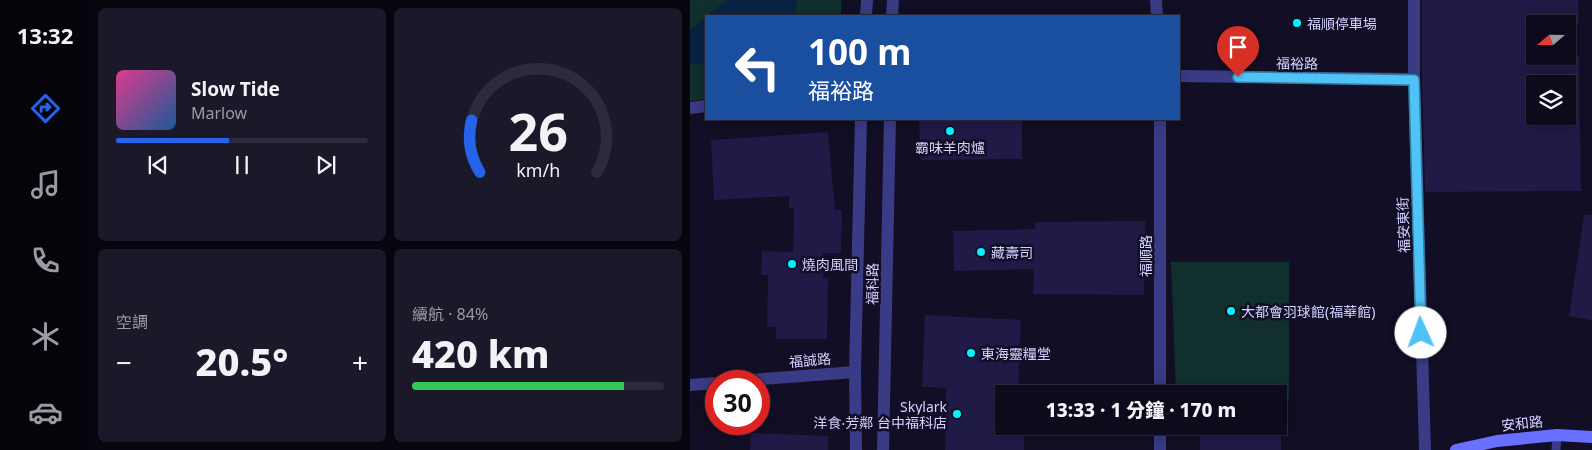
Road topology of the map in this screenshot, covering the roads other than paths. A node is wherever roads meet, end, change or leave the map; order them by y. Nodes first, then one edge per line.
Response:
1 (867, 0) edge
2 (893, 0) edge
3 (1156, 0) edge
4 (1414, 0) edge
5 (866, 15) edge
6 (892, 15) edge
7 (1157, 15) edge
8 (1180, 76) edge
9 (1414, 80) junction
10 (705, 106) edge
11 (690, 108) edge
12 (861, 120) edge
13 (890, 120) edge
14 (1160, 120) edge
15 (855, 372) junction
16 (770, 379) edge
17 (705, 384) edge
18 (690, 385) edge
19 (1160, 385) edge
20 (1160, 435) edge
21 (1557, 435) junction
22 (1592, 437) edge
23 (856, 450) edge
24 (883, 450) edge
25 (1160, 450) edge
26 (1424, 450) edge
27 (1456, 450) edge
28 (1556, 450) edge

1 - 5 street
2 - 6 street
3 - 7 street
4 - 9 street, 福安東街
8 - 9 street, 福裕路
9 - 26 street, 福安東街
10 - 11 street
12 - 15 street, 福科路
13 - 24 street, 福科路
14 - 19 street, 福順路
15 - 16 street, 福誠路
15 - 23 street, 福科路
17 - 18 street
20 - 25 street
21 - 22 main road, 安和路
21 - 27 main road, 安和路
21 - 28 lane

